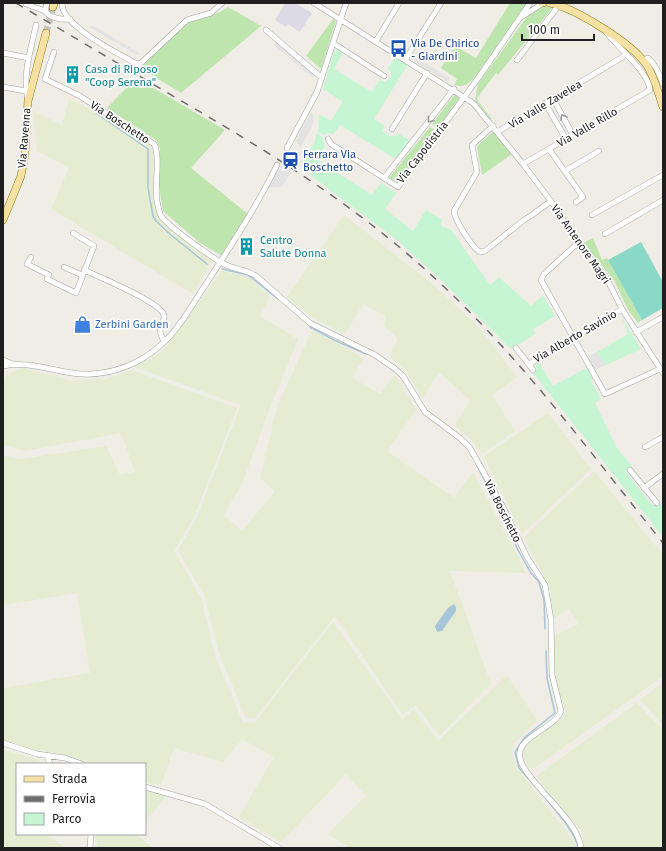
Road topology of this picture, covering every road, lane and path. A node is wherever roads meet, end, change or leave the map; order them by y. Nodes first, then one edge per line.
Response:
1 (62, 3) edge
2 (222, 3) edge
3 (314, 3) edge
4 (346, 3) edge
5 (399, 3) edge
6 (441, 3) edge
7 (530, 3) edge
8 (543, 3) edge
9 (550, 3) edge
10 (26, 4) dead end
11 (51, 4) edge
12 (562, 4) edge
13 (45, 13) junction
14 (523, 16) junction
15 (70, 19) junction
16 (340, 20) junction
17 (36, 25) dead end
18 (266, 30) dead end
19 (607, 32) junction
20 (46, 33) tunnel mouth
21 (376, 41) junction
22 (333, 43) junction
23 (624, 43) junction
24 (54, 52) dead end
25 (3, 53) edge
26 (626, 55) junction
27 (29, 58) junction
28 (406, 60) junction
29 (517, 60) dead end
30 (658, 71) edge
31 (427, 73) junction
32 (384, 76) dead end
33 (322, 78) junction
34 (663, 84) edge
35 (3, 87) edge
36 (454, 89) junction
37 (26, 91) junction
38 (465, 96) junction
39 (553, 99) junction
40 (28, 101) junction
41 (545, 103) junction
42 (663, 107) edge
43 (493, 126) junction
44 (392, 130) dead end
45 (498, 132) junction
46 (573, 135) junction
47 (328, 139) dead end
48 (566, 139) junction
49 (287, 148) dead end
50 (549, 149) junction
51 (599, 151) dead end
52 (523, 164) junction
53 (277, 165) dead end
54 (565, 171) junction
55 (663, 175) edge
56 (384, 178) junction
57 (663, 200) edge
58 (551, 201) junction
59 (576, 202) dead end
60 (592, 215) dead end
61 (3, 220) edge
62 (73, 233) dead end
63 (604, 234) dead end
64 (578, 243) junction
65 (30, 257) dead end
66 (220, 262) junction
67 (64, 267) dead end
68 (83, 273) junction
69 (622, 309) junction
70 (661, 319) edge
71 (636, 332) junction
72 (573, 338) junction
73 (164, 342) junction
74 (516, 348) dead end
75 (3, 360) edge
76 (16, 364) junction
77 (529, 364) junction
78 (4, 367) edge
79 (534, 370) dead end
80 (662, 371) edge
81 (663, 437) edge
82 (644, 447) dead end
83 (630, 470) dead end
84 (663, 474) edge
85 (644, 488) junction
86 (657, 503) dead end
87 (3, 743) edge
88 (47, 756) junction
89 (50, 763) edge
90 (79, 763) edge
91 (146, 787) edge
92 (91, 835) edge
93 (90, 848) edge
94 (279, 848) edge
95 (581, 848) edge

1 - 15 street
2 - 15 street
3 - 16 street
4 - 16 street
5 - 21 street
6 - 28 street
7 - 14 street, Via Capodistria
8 - 14 street, Via Capodistria
9 - 12 main road
10 - 13 street
11 - 13 street
12 - 19 main road
12 - 29 street
13 - 15 street
14 - 38 street, Via Capodistria
16 - 21 street
16 - 22 street
17 - 27 street, Via Ravenna
18 - 33 street
19 - 23 main road
19 - 26 street
20 - 40 main road, Via Ravenna
21 - 28 street
22 - 32 street
22 - 33 street
23 - 26 street
23 - 30 main road
24 - 66 street, Via Boschetto
25 - 27 street
26 - 39 street, Via Valle Zavelea
26 - 46 street, Via Valle Rillo
27 - 37 street, Via Ravenna
28 - 31 street
30 - 34 street
30 - 42 main road
31 - 36 street
31 - 44 street
33 - 49 street
35 - 37 street, Via Ravenna
36 - 38 street
36 -> 56 street, Via Capodistria
37 - 40 street, Via Ravenna
38 - 43 street
38 - 56 street, Via Capodistria
39 - 41 street, Via Valle Zavelea
46 -> 39 street
40 - 61 main road, Via Ravenna
41 - 45 street, Via Valle Zavelea
41 - 48 street
43 - 45 street
43 - 58 street
45 - 52 street, Via Valle Zavelea
46 - 48 street, Via Valle Rillo
47 - 56 street
48 - 50 street, Via Valle Rillo
50 - 52 street, Via Valle Rillo
50 - 54 street
51 - 54 street
52 - 58 street, Via Valle Zavelea
53 - 66 street
54 - 59 street
55 - 60 street
57 - 63 street
58 - 64 street, Via Antenore Magri
62 - 68 street
64 - 69 street, Via Antenore Magri
64 - 72 street
65 - 68 street
66 - 73 street
66 - 95 street, Via Boschetto
67 - 68 street
68 - 73 street
69 - 71 street, Via Antenore Magri
69 - 72 street, Via Alberto Savinio
70 - 71 street
71 - 80 street, Via Antenore Magri
72 - 77 street, Via Alberto Savinio
72 - 80 street
73 - 76 street
74 - 77 street, Via Alberto Savinio
75 - 76 street
76 - 78 street
77 - 79 street, Via Alberto Savinio
81 - 82 street
83 - 85 street
84 - 85 street
85 - 86 street
87 - 88 street
88 - 89 street
88 - 90 street
91 - 94 street
92 - 93 street

